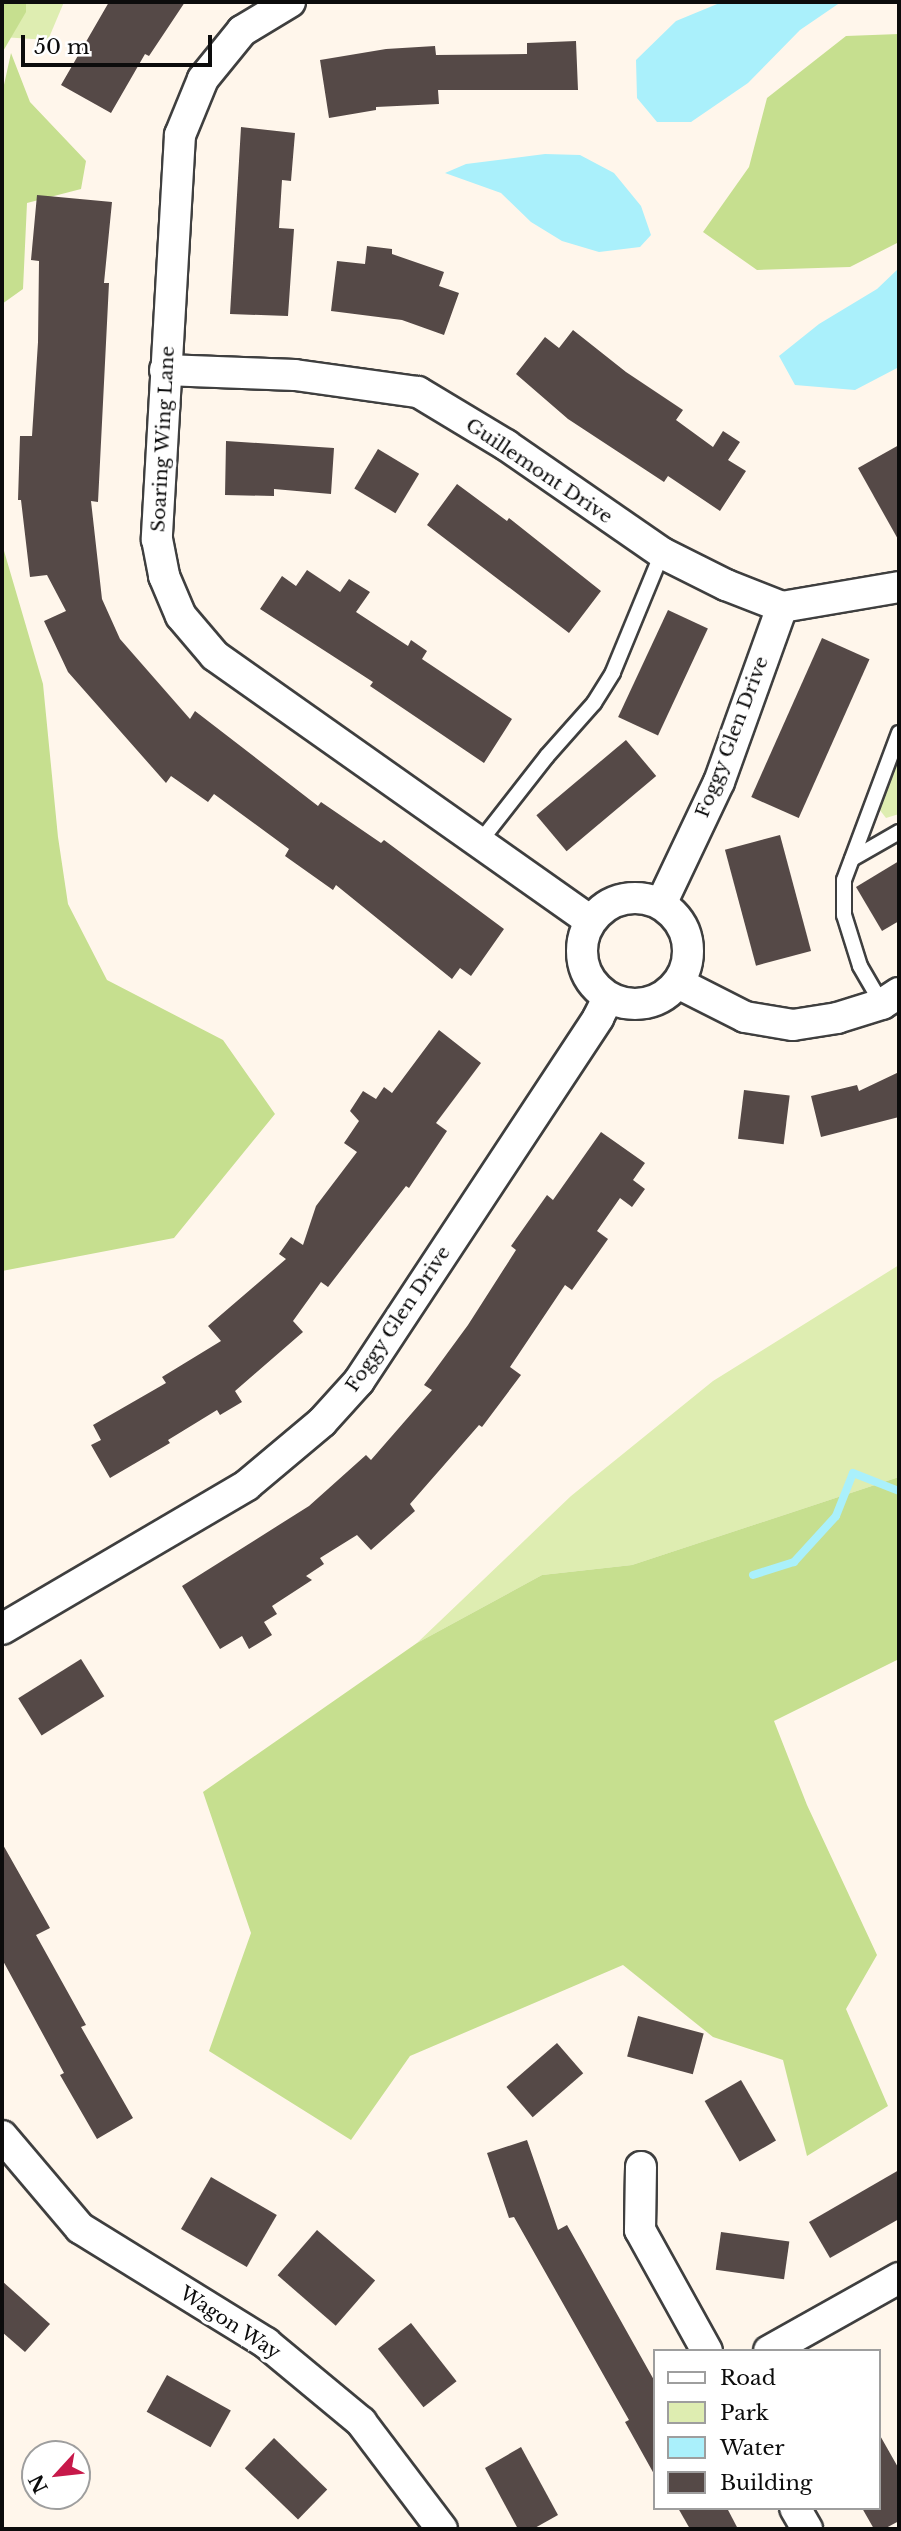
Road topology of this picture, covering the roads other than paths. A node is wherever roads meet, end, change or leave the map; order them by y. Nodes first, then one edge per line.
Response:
1 (290, 2) edge
2 (165, 370) junction
3 (662, 553) junction
4 (896, 595) edge
5 (782, 607) junction
6 (899, 733) edge
7 (899, 832) edge
8 (479, 843) junction
9 (852, 859) junction
10 (661, 904) junction
11 (590, 921) junction
12 (678, 984) junction
13 (608, 998) junction
14 (890, 999) edge
15 (2, 1629) edge
16 (2, 2136) edge
17 (640, 2167) dead end
18 (899, 2278) edge
19 (706, 2349) edge
20 (773, 2349) edge
21 (796, 2510) edge
22 (442, 2529) edge
23 (807, 2529) edge

1 - 2 street, Soaring Wing Lane
2 - 3 street, Guillemont Drive
2 - 8 street, Soaring Wing Lane
3 - 5 street, Guillemont Drive
3 - 8 lane
4 - 5 street
5 - 10 street, Foggy Glen Drive
6 - 9 lane
7 - 9 lane
8 - 11 street, Soaring Wing Lane
9 - 14 lane
10 - 11 street
10 - 12 street
11 - 13 street
12 - 13 street
12 - 14 street
13 - 15 street, Foggy Glen Drive
16 - 22 street, Wagon Way
17 - 19 street
18 - 20 street
21 - 23 street

